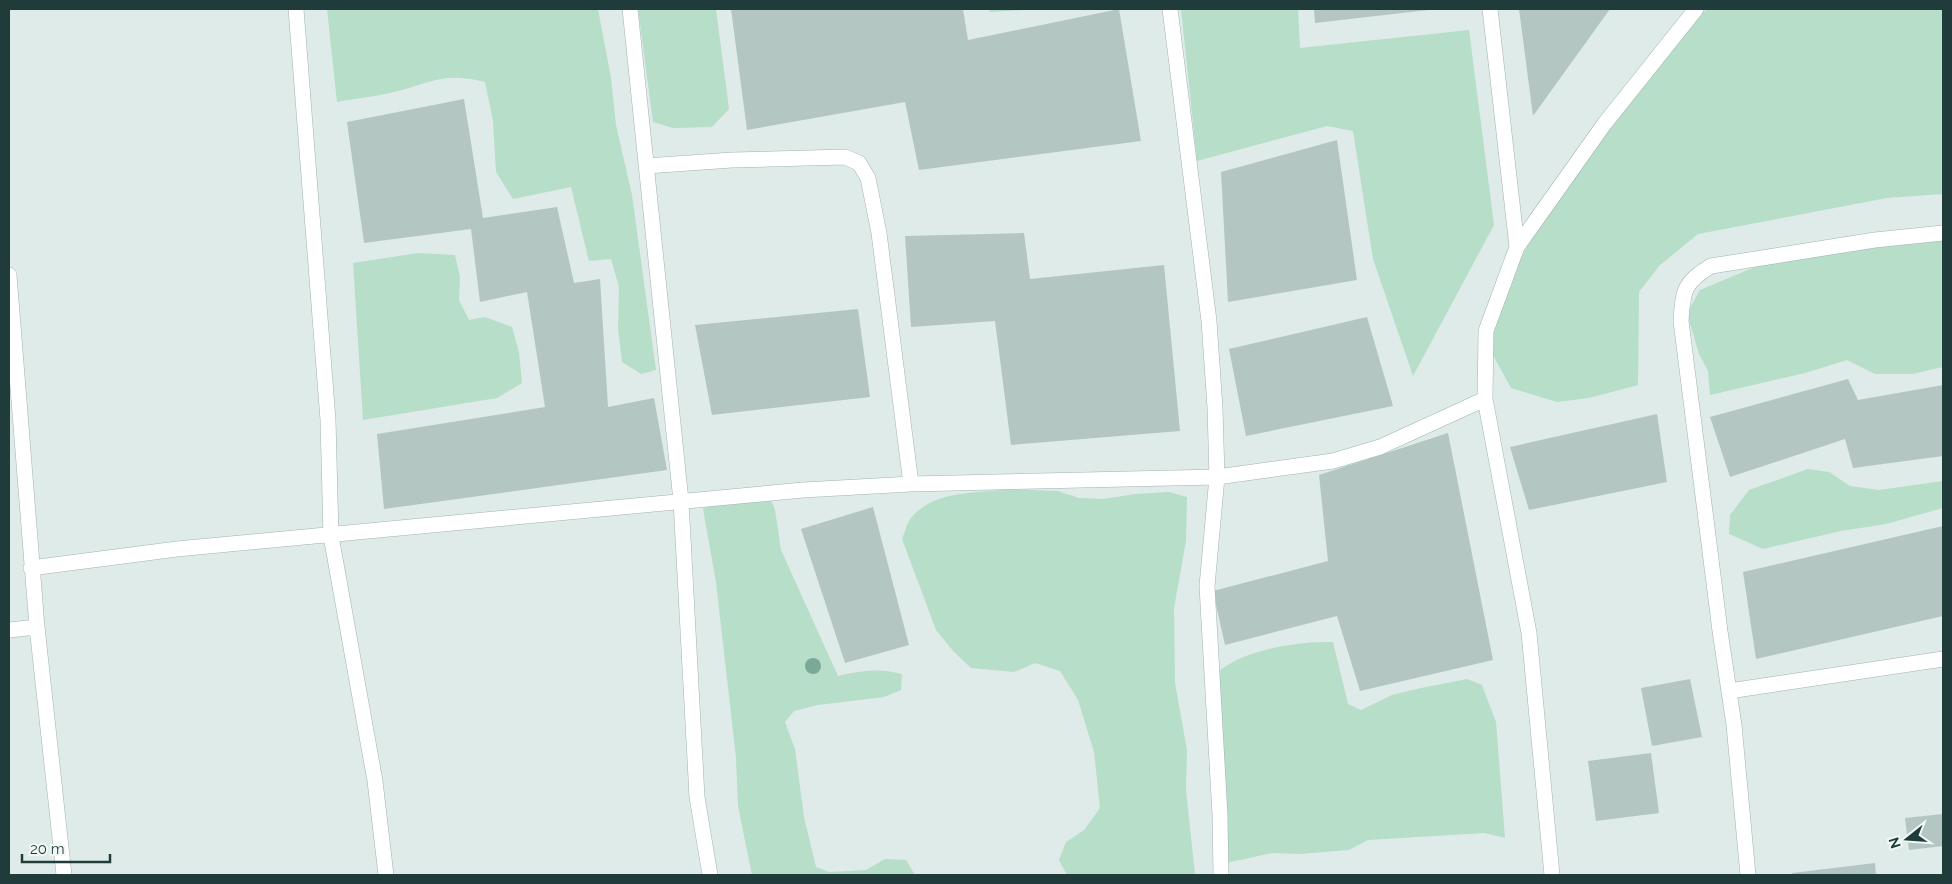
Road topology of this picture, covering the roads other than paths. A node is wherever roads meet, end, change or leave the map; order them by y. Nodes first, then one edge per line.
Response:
1 (296, 9) edge
2 (630, 9) edge
3 (1170, 9) edge
4 (1490, 9) edge
5 (1696, 9) edge
6 (646, 166) junction
7 (1943, 233) edge
8 (1517, 247) junction
9 (9, 274) edge
10 (1485, 399) junction
11 (1217, 477) junction
12 (911, 484) junction
13 (681, 501) junction
14 (331, 536) junction
15 (31, 568) junction
16 (37, 627) junction
17 (9, 630) edge
18 (1943, 659) edge
19 (1729, 691) junction
20 (64, 875) edge
21 (386, 875) edge
22 (710, 875) edge
23 (1220, 875) edge
24 (1552, 875) edge
25 (1748, 875) edge

1 - 14 street
2 - 6 street
3 - 11 street
4 - 8 street
5 - 8 street
6 - 12 street
6 - 13 street
7 - 19 street
8 - 10 street
9 - 15 street
10 - 11 street
10 - 24 street
11 - 12 street
11 - 23 street
12 - 13 street
13 - 14 street
13 - 22 street
14 - 15 street
14 - 21 street
15 - 16 street
16 - 17 street
16 - 20 street
18 - 19 street
19 - 25 street

